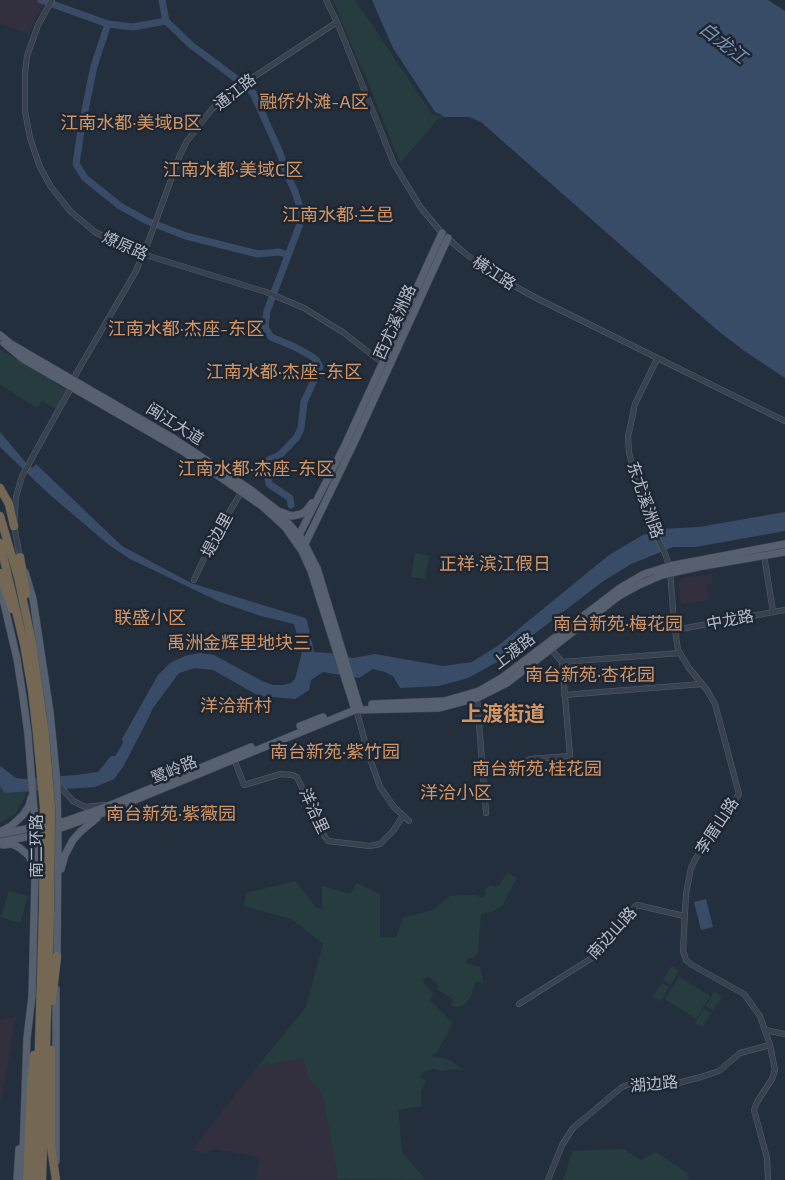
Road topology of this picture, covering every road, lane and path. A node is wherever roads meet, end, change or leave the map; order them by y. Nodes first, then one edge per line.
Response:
1 (52, 0) edge
2 (326, 0) edge
3 (337, 22) junction
4 (442, 233) junction
5 (448, 238) junction
6 (143, 255) junction
7 (0, 335) edge
8 (0, 340) edge
9 (658, 359) junction
10 (383, 363) junction
11 (389, 368) junction
12 (72, 383) junction
13 (785, 421) edge
14 (329, 478) junction
15 (0, 488) edge
16 (242, 491) junction
17 (278, 511) junction
18 (0, 516) edge
19 (14, 526) junction
20 (297, 538) junction
21 (0, 543) edge
22 (785, 544) edge
23 (303, 547) junction
24 (785, 552) edge
25 (764, 555) junction
26 (20, 557) junction
27 (670, 570) junction
28 (0, 573) edge
29 (194, 580) dead end
30 (0, 586) edge
31 (785, 610) edge
32 (773, 612) junction
33 (675, 630) junction
34 (28, 643) junction
35 (551, 649) junction
36 (680, 653) junction
37 (562, 662) junction
38 (702, 684) junction
39 (564, 695) junction
40 (477, 698) junction
41 (357, 708) junction
42 (234, 759) junction
43 (483, 769) junction
44 (57, 783) junction
45 (32, 787) junction
46 (114, 804) junction
47 (486, 812) dead end
48 (103, 814) junction
49 (403, 816) junction
50 (409, 821) dead end
51 (58, 826) junction
52 (35, 832) junction
53 (0, 833) edge
54 (0, 843) edge
55 (36, 872) junction
56 (58, 876) junction
57 (47, 911) junction
58 (684, 916) junction
59 (57, 956) junction
60 (48, 988) junction
61 (519, 1004) dead end
62 (51, 1016) junction
63 (764, 1030) junction
64 (785, 1034) edge
65 (770, 1045) junction
66 (23, 1129) junction
67 (35, 1166) junction
68 (17, 1180) edge
69 (22, 1180) edge
70 (28, 1180) edge
71 (35, 1180) edge
72 (42, 1180) edge
73 (57, 1180) edge
74 (548, 1180) edge
75 (768, 1180) edge

1 - 6 street, 燎原路
2 - 3 street, 横江路
3 - 4 street, 横江路
3 - 6 street, 通江路
4 - 5 street, 横江路
4 - 10 main road, 西尤溪洲路
5 - 9 street, 横江路
5 - 11 main road, 西尤溪洲路
6 - 10 street, 燎原路
6 - 12 street, 通江路
7 - 12 main road, 闽江大道
8 - 12 main road, 闽江大道
9 - 13 street, 横江路
9 - 27 street, 东尤溪洲路
10 - 11 street, 燎原路
10 - 14 main road, 西尤溪洲路
11 - 23 main road, 西尤溪洲路
12 - 16 main road, 闽江大道
12 - 17 main road, 闽江大道
12 - 19 street, 通江路
14 - 17 main road
14 - 20 main road, 西尤溪洲路
15 - 19 highway
16 - 20 main road, 闽江大道
16 - 29 street, 堤边里
17 - 20 main road, 闽江大道
18 - 34 highway, 南二环路
19 - 26 street, 通江路
20 - 23 main road, 闽江大道
21 - 34 highway, 南二环路
22 - 27 main road, 上渡路
23 - 41 main road, 闽江大道
24 - 25 main road, 上渡路
25 - 27 main road, 上渡路
25 - 32 street
26 - 34 highway
26 - 44 main road
27 - 33 street, 李厝山路
27 - 35 main road, 上渡路
27 - 41 main road, 上渡路
28 - 34 highway
30 - 45 main road
31 - 32 street, 中龙路
32 - 33 street, 中龙路
33 - 36 street, 李厝山路
34 - 57 highway, 南二环路, bridge
35 - 37 street
35 - 40 main road, 上渡路
36 - 37 street
36 - 38 street, 李厝山路
37 - 39 street
38 - 39 street
38 - 58 street, 李厝山路
39 - 43 street
40 - 41 main road, 上渡路
40 - 43 street
41 - 42 main road, 鹭岭路
41 - 46 main road, 鹭岭路
41 - 49 street
42 - 48 main road, 鹭岭路
42 - 49 street, 洋洽里
43 - 47 street
44 - 46 street
44 - 51 main road
45 - 52 main road
45 - 53 main road
46 - 51 main road, 鹭岭路
48 - 51 main road, 鹭岭路
48 - 56 main road
49 - 50 street
51 - 52 main road, 鹭岭路
51 - 56 main road
52 - 53 main road, 鹭岭路
52 - 54 main road, 鹭岭路
52 - 55 main road
54 - 55 main road
55 - 66 main road
56 - 59 main road
57 - 60 highway, 南二环路
57 - 67 highway, 南二环路
58 - 61 street, 南边山路
58 - 63 street, 李厝山路
59 - 62 highway
59 - 73 main road
60 - 62 highway
60 - 67 highway, 南二环路
62 - 73 highway
63 - 64 street
63 - 65 street
65 - 74 street, 湖边路
65 - 75 street
66 - 68 main road
66 - 69 main road
67 - 70 highway
67 - 71 highway, 南二环路
67 - 72 highway, 南二环路

